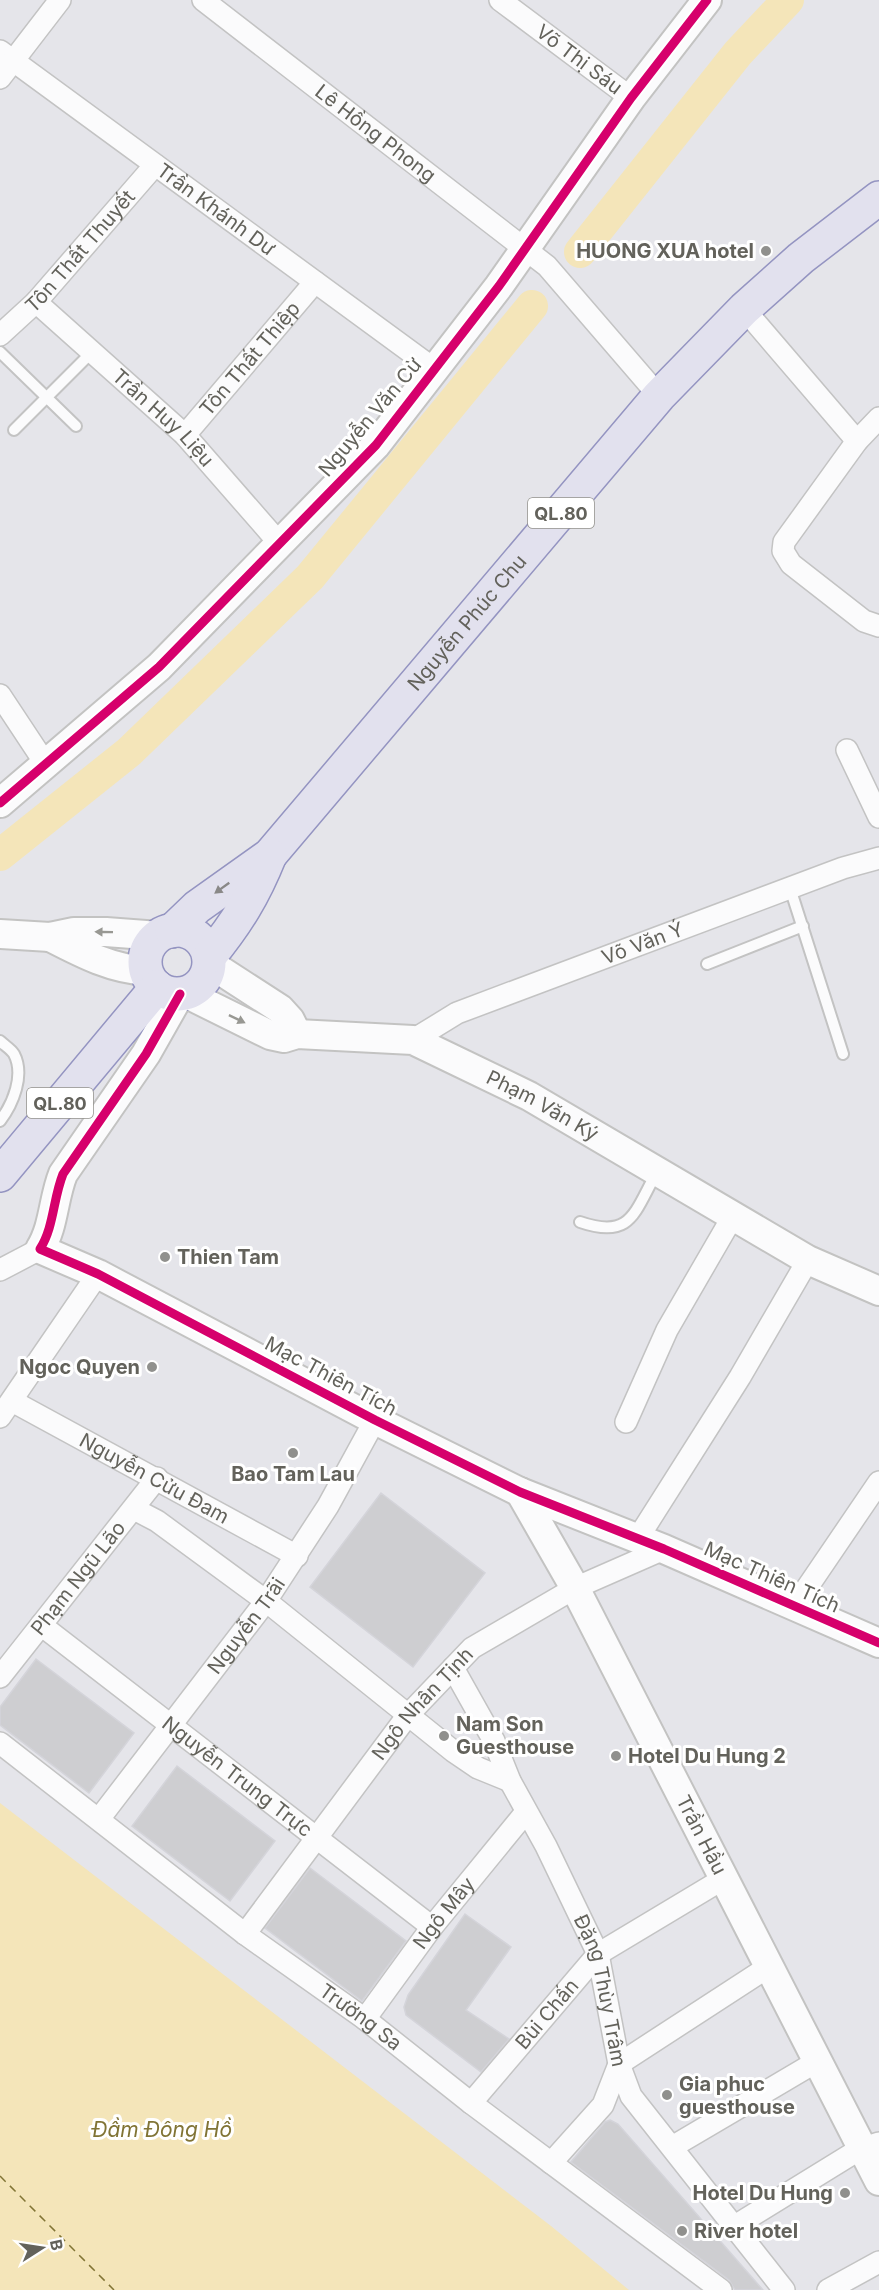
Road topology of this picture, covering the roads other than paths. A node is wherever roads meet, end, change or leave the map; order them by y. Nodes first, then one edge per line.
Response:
1 (60, 0) edge
2 (203, 0) edge
3 (500, 0) edge
4 (706, 0) edge
5 (7, 56) edge
6 (0, 78) edge
7 (631, 98) junction
8 (155, 165) junction
9 (879, 198) edge
10 (524, 248) junction
11 (315, 282) junction
12 (36, 302) junction
13 (744, 309) junction
14 (0, 335) edge
15 (0, 352) edge
16 (92, 352) junction
17 (434, 369) junction
18 (659, 396) junction
19 (45, 398) junction
20 (879, 418) edge
21 (76, 426) dead end
22 (14, 430) dead end
23 (185, 435) junction
24 (857, 441) junction
25 (281, 545) junction
26 (879, 626) edge
27 (0, 695) edge
28 (847, 750) dead end
29 (45, 763) junction
30 (0, 803) edge
31 (879, 817) edge
32 (270, 855) junction
33 (879, 858) edge
34 (790, 888) junction
35 (802, 926) junction
36 (165, 933) junction
37 (0, 934) edge
38 (50, 937) junction
39 (209, 960) junction
40 (707, 964) dead end
41 (167, 986) junction
42 (297, 1034) junction
43 (412, 1040) junction
44 (0, 1041) edge
45 (843, 1054) dead end
46 (0, 1121) edge
47 (657, 1172) junction
48 (0, 1175) edge
49 (733, 1216) junction
50 (580, 1222) dead end
51 (40, 1249) junction
52 (808, 1260) junction
53 (0, 1270) edge
54 (98, 1274) junction
55 (879, 1291) edge
56 (6, 1409) edge
57 (375, 1420) junction
58 (626, 1422) dead end
59 (157, 1478) junction
60 (879, 1482) edge
61 (520, 1492) junction
62 (134, 1509) junction
63 (638, 1538) junction
64 (664, 1549) junction
65 (297, 1556) junction
66 (575, 1588) junction
67 (266, 1601) junction
68 (794, 1607) junction
69 (41, 1625) junction
70 (879, 1644) edge
71 (453, 1668) junction
72 (0, 1677) edge
73 (408, 1715) junction
74 (172, 1726) junction
75 (0, 1743) edge
76 (510, 1781) junction
77 (526, 1812) junction
78 (99, 1819) junction
79 (316, 1838) junction
80 (723, 1879) junction
81 (432, 1927) junction
82 (245, 1934) junction
83 (598, 1954) junction
84 (768, 1967) junction
85 (365, 2019) junction
86 (816, 2062) junction
87 (619, 2064) junction
88 (471, 2103) junction
89 (870, 2146) edge
90 (672, 2147) junction
91 (551, 2163) junction
92 (879, 2181) edge
93 (735, 2226) junction
94 (879, 2262) edge
95 (721, 2290) edge
96 (784, 2290) edge
97 (828, 2290) edge

1 - 5 street
2 - 10 street, Lê Hồng Phong
3 - 7 street, Võ Thị Sáu
4 - 7 street, Nguyễn Văn Cừ
5 - 6 street
5 - 8 street, Trần Khánh Dư
7 - 10 street, Nguyễn Văn Cừ
8 - 11 street, Trần Khánh Dư
8 - 12 street, Tôn Thất Thuyết
9 - 13 highway, Nguyễn Phúc Chu / QL.80
10 - 17 street, Nguyễn Văn Cừ
10 - 18 street, Lê Hồng Phong
11 - 17 street, Trần Khánh Dư
11 - 23 street, Tôn Thất Thiệp
12 - 14 street, Tôn Thất Thuyết
12 - 16 street, Trần Huy Liệu
13 - 18 highway, Nguyễn Phúc Chu / QL.80
13 - 24 street
15 - 19 lane
16 - 19 lane
16 - 23 street, Trần Huy Liệu
17 - 25 street, Nguyễn Văn Cừ
18 - 32 highway, Nguyễn Phúc Chu / QL.80
19 - 21 lane
19 - 22 lane
20 - 24 street
23 - 25 street, Trần Huy Liệu
24 - 26 street
25 - 29 street, Nguyễn Văn Cừ
27 - 29 street
28 - 31 street
29 - 30 street, Nguyễn Văn Cừ
32 -> 36 highway, Nguyễn Phúc Chu
32 - 39 highway, Nguyễn Phúc Chu / QL.80
33 - 34 street, Võ Văn Ý
34 - 35 lane
34 - 43 street, Võ Văn Ý
35 - 40 lane
35 - 45 lane
36 -> 38 street
36 - 39 highway
36 - 41 highway
37 - 38 street
38 - 41 street, Phạm Văn Ký
39 - 41 highway
39 - 42 street
41 -> 42 street, Phạm Văn Ký
41 - 48 highway, QL.80
41 - 51 street
42 - 43 street, Phạm Văn Ký
43 - 47 street, Phạm Văn Ký
44 - 46 lane
47 - 49 street, Phạm Văn Ký
47 - 50 lane
49 - 52 street, Phạm Văn Ký
49 - 58 street
51 - 53 street
51 - 54 street, Mạc Thiên Tích
52 - 55 street, Phạm Văn Ký
52 - 63 street
54 - 56 street
54 - 57 street, Mạc Thiên Tích
56 - 59 street, Nguyễn Cửu Đam
57 - 61 street, Mạc Thiên Tích
57 - 65 street, Nguyễn Trãi
59 - 62 street, Phạm Ngũ Lão
59 - 65 street, Nguyễn Cửu Đam
60 - 68 street
61 - 63 street, Mạc Thiên Tích
61 - 66 street, Trần Hầu
62 - 67 street
62 - 69 street, Phạm Ngũ Lão
63 - 64 street, Mạc Thiên Tích
64 - 66 street, Ngô Nhân Tịnh
64 - 68 street, Mạc Thiên Tích
65 - 67 street, Nguyễn Trãi
66 - 71 street, Ngô Nhân Tịnh
66 - 80 street, Trần Hầu
67 - 73 street
67 - 74 street, Nguyễn Trãi
68 - 70 street, Mạc Thiên Tích
69 - 72 street, Phạm Ngũ Lão
69 - 74 street, Nguyễn Trung Trực
71 - 73 street, Ngô Nhân Tịnh
71 - 76 street, Đặng Thùy Trâm
73 - 76 street
73 - 79 street, Ngô Nhân Tịnh
74 - 78 street, Nguyễn Trãi
74 - 79 street, Nguyễn Trung Trực
75 - 78 street, Trường Sa
76 - 77 street, Đặng Thùy Trâm
77 - 81 street, Ngô Mây
77 - 83 street, Đặng Thùy Trâm
78 - 82 street, Trường Sa
79 - 81 street, Nguyễn Trung Trực
79 - 82 street, Ngô Nhân Tịnh
80 - 83 street, Bùi Chấn
80 - 84 street, Trần Hầu
81 - 85 street, Ngô Mây
82 - 85 street, Trường Sa
83 - 87 street, Đặng Thùy Trâm
83 - 88 street, Bùi Chấn
84 - 86 street, Trần Hầu
84 - 87 street
85 - 88 street, Trường Sa
86 - 89 street, Trần Hầu
86 - 90 street
87 - 90 street, Đặng Thùy Trâm
87 - 91 street
88 - 91 street, Trường Sa
89 - 92 street, Trần Hầu
89 - 93 street
90 - 93 street, Đặng Thùy Trâm
91 - 95 street, Trường Sa
93 - 96 street, Đặng Thùy Trâm
94 - 97 street

